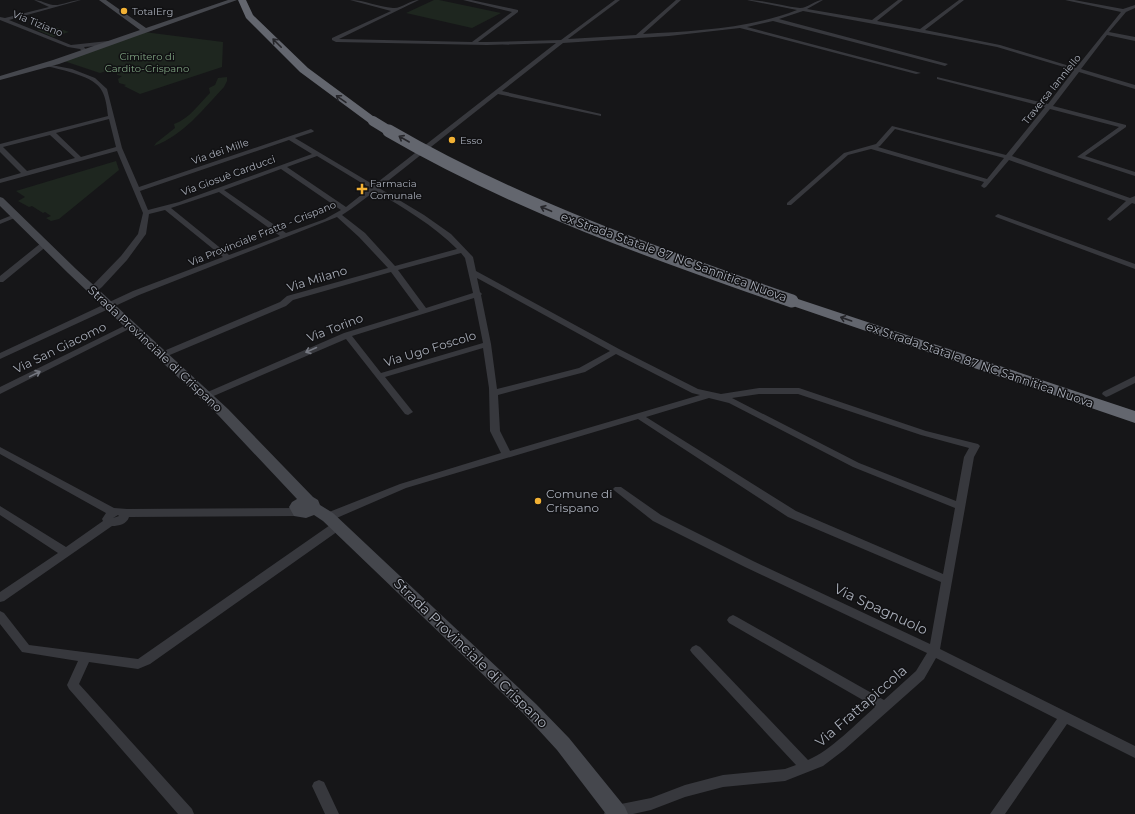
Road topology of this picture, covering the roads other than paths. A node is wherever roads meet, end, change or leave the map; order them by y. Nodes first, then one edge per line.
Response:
1 (36, 0) edge
2 (78, 0) edge
3 (102, 0) edge
4 (234, 0) edge
5 (242, 0) edge
6 (352, 0) edge
7 (374, 0) edge
8 (417, 0) edge
9 (465, 0) edge
10 (618, 0) edge
11 (679, 0) edge
12 (749, 0) edge
13 (792, 0) edge
14 (821, 0) edge
15 (902, 0) edge
16 (954, 0) edge
17 (1067, 0) edge
18 (961, 1) edge
19 (366, 4) junction
20 (1135, 6) edge
21 (54, 7) junction
22 (787, 7) junction
23 (394, 10) junction
24 (806, 10) junction
25 (1124, 11) junction
26 (2, 19) edge
27 (774, 20) junction
28 (873, 22) junction
29 (738, 26) junction
30 (144, 30) junction
31 (920, 31) junction
32 (1106, 33) junction
33 (638, 36) junction
34 (1135, 39) edge
35 (562, 41) junction
36 (108, 43) junction
37 (473, 43) junction
38 (70, 46) junction
39 (85, 52) junction
40 (65, 59) junction
41 (56, 62) junction
42 (945, 64) dead end
43 (48, 65) junction
44 (63, 68) junction
45 (1079, 70) junction
46 (918, 73) dead end
47 (0, 78) edge
48 (939, 78) dead end
49 (1135, 87) edge
50 (498, 92) junction
51 (1050, 106) junction
52 (599, 115) dead end
53 (110, 117) junction
54 (311, 131) dead end
55 (52, 133) junction
56 (290, 138) junction
57 (0, 147) edge
58 (871, 147) junction
59 (119, 148) junction
60 (317, 154) junction
61 (1007, 157) junction
62 (80, 159) junction
63 (282, 166) junction
64 (26, 174) junction
65 (1135, 174) edge
66 (0, 181) edge
67 (375, 188) junction
68 (219, 189) junction
69 (136, 190) junction
70 (0, 200) edge
71 (1134, 200) edge
72 (789, 204) dead end
73 (166, 207) junction
74 (346, 210) junction
75 (146, 213) junction
76 (337, 214) junction
77 (15, 216) junction
78 (998, 216) dead end
79 (1110, 219) dead end
80 (0, 222) edge
81 (285, 236) junction
82 (44, 245) junction
83 (462, 250) junction
84 (229, 258) junction
85 (1135, 267) edge
86 (393, 270) junction
87 (473, 273) junction
88 (0, 280) edge
89 (93, 290) junction
90 (478, 294) junction
91 (110, 305) junction
92 (424, 311) junction
93 (131, 326) junction
94 (347, 335) junction
95 (487, 344) junction
96 (616, 351) junction
97 (162, 355) junction
98 (0, 356) edge
99 (380, 376) junction
100 (1135, 379) edge
101 (0, 391) edge
102 (493, 393) junction
103 (709, 394) junction
104 (1106, 394) dead end
105 (206, 396) junction
106 (721, 397) junction
107 (408, 412) dead end
108 (639, 416) junction
109 (1135, 417) edge
110 (0, 450) edge
111 (507, 455) junction
112 (618, 488) dead end
113 (960, 506) junction
114 (307, 507) junction
115 (0, 510) edge
116 (111, 517) junction
117 (332, 521) junction
118 (65, 552) junction
119 (947, 580) junction
120 (0, 598) edge
121 (0, 616) edge
122 (734, 620) dead end
123 (696, 650) dead end
124 (934, 651) junction
125 (86, 657) junction
126 (884, 706) junction
127 (1065, 717) junction
128 (1135, 752) edge
129 (806, 767) junction
130 (319, 786) dead end
131 (615, 813) edge
132 (187, 814) edge
133 (332, 814) edge
134 (997, 814) edge

1 - 21 street
2 - 21 street
3 - 30 street
4 - 30 street
109 -> 5 highway, ex Strada Statale 87 NC Sannitica Nuova, bridge
6 - 19 street
7 - 19 street
8 - 23 street
9 - 37 street
10 - 35 street, Via Provinciale Fratta - Crispano
11 - 33 street
12 - 22 street
13 - 22 street
14 - 24 street
15 - 28 street
16 - 18 street
17 - 25 street
18 - 31 street
19 - 23 street
20 - 25 street, Traversa Ianniello
21 - 26 street
22 - 24 street
23 - 37 street
24 - 27 street
24 - 28 street
25 - 32 street, Traversa Ianniello
26 - 38 street, Via Tiziano
27 - 29 street
27 - 42 street
28 - 31 street
29 - 33 street
29 - 46 street
30 - 36 street
31 - 45 street
32 - 34 street
32 - 45 street, Traversa Ianniello
33 - 35 street
35 - 37 street
35 - 50 street, Via Provinciale Fratta - Crispano
36 - 38 street, Via Tiziano
36 - 39 street
38 - 39 street, Via Tiziano
38 - 40 street, Via Tiziano
39 - 40 street
40 - 41 street
41 - 43 street
41 - 44 street
43 - 44 street
43 - 47 street
44 - 53 street
45 - 49 street
45 - 51 street, Traversa Ianniello
48 - 51 street
50 - 52 street
50 - 67 street, Via Provinciale Fratta - Crispano
51 - 61 street, Traversa Ianniello
51 - 65 street
53 - 55 street
53 - 59 street
54 - 56 street, Via dei Mille
55 - 57 street
55 - 62 street
56 - 60 street
56 - 69 street, Via dei Mille
57 - 64 street
58 - 61 street
58 - 61 street, Traversa Ianniello
58 - 72 street
59 - 62 street
59 - 69 street
60 - 63 street, Via Giosuè Carducci
60 - 67 street
61 - 71 street
62 - 64 street
63 - 68 street, Via Giosuè Carducci
63 - 74 street
64 - 66 street
67 - 74 street, Via Provinciale Fratta - Crispano
67 - 83 street
68 - 73 street, Via Giosuè Carducci
68 - 81 street
69 - 75 street
70 - 77 street, Strada Provinciale di Crispano
71 - 79 street
73 - 75 street, Via Giosuè Carducci
73 - 84 street
74 - 76 street, Via Provinciale Fratta - Crispano
75 - 89 street
76 - 81 street, Via Provinciale Fratta - Crispano
76 - 86 street
77 - 80 street
77 - 82 street, Strada Provinciale di Crispano
78 - 85 street
81 - 84 street, Via Provinciale Fratta - Crispano
82 - 88 street
82 - 89 street, Strada Provinciale di Crispano
83 - 86 street, Via Milano
83 - 87 street
84 - 91 street, Via Provinciale Fratta - Crispano
86 - 92 street
86 - 97 street, Via Milano
87 - 90 street
87 - 96 street
89 - 91 street, Strada Provinciale di Crispano
90 - 92 street, Via Torino
90 - 95 street
91 - 93 street, Strada Provinciale di Crispano
91 - 98 street, Via Provinciale Fratta - Crispano
92 - 94 street, Via Torino
93 - 97 street, Strada Provinciale di Crispano
101 -> 93 street, Via San Giacomo
94 - 99 street
94 -> 105 street, Via Torino
95 - 99 street, Via Ugo Foscolo
95 - 102 street
96 - 102 street
96 - 103 street
97 - 105 street, Strada Provinciale di Crispano
99 - 107 street
100 - 104 street
102 - 111 street
103 - 106 street
103 - 108 street
105 - 114 street, Strada Provinciale di Crispano
106 - 113 street
106 - 113 street, Via Frattapiccola
108 - 111 street
108 - 119 street
110 - 116 street
111 - 117 street
112 - 124 street, Via Spagnuolo
113 - 119 street, Via Frattapiccola
114 - 116 street
114 - 117 street, Strada Provinciale di Crispano
115 - 118 street
116 - 118 street
117 - 125 street
117 - 131 street, Strada Provinciale di Crispano
118 - 120 street
119 - 124 street, Via Frattapiccola
121 - 125 street
122 - 126 street
123 - 129 street
124 - 126 street, Via Frattapiccola
124 - 127 street, Via Spagnuolo
125 - 132 street
126 - 129 street, Via Frattapiccola
127 - 128 street, Via Spagnuolo
127 - 134 street
129 - 131 street, Via Frattapiccola
130 - 133 street

